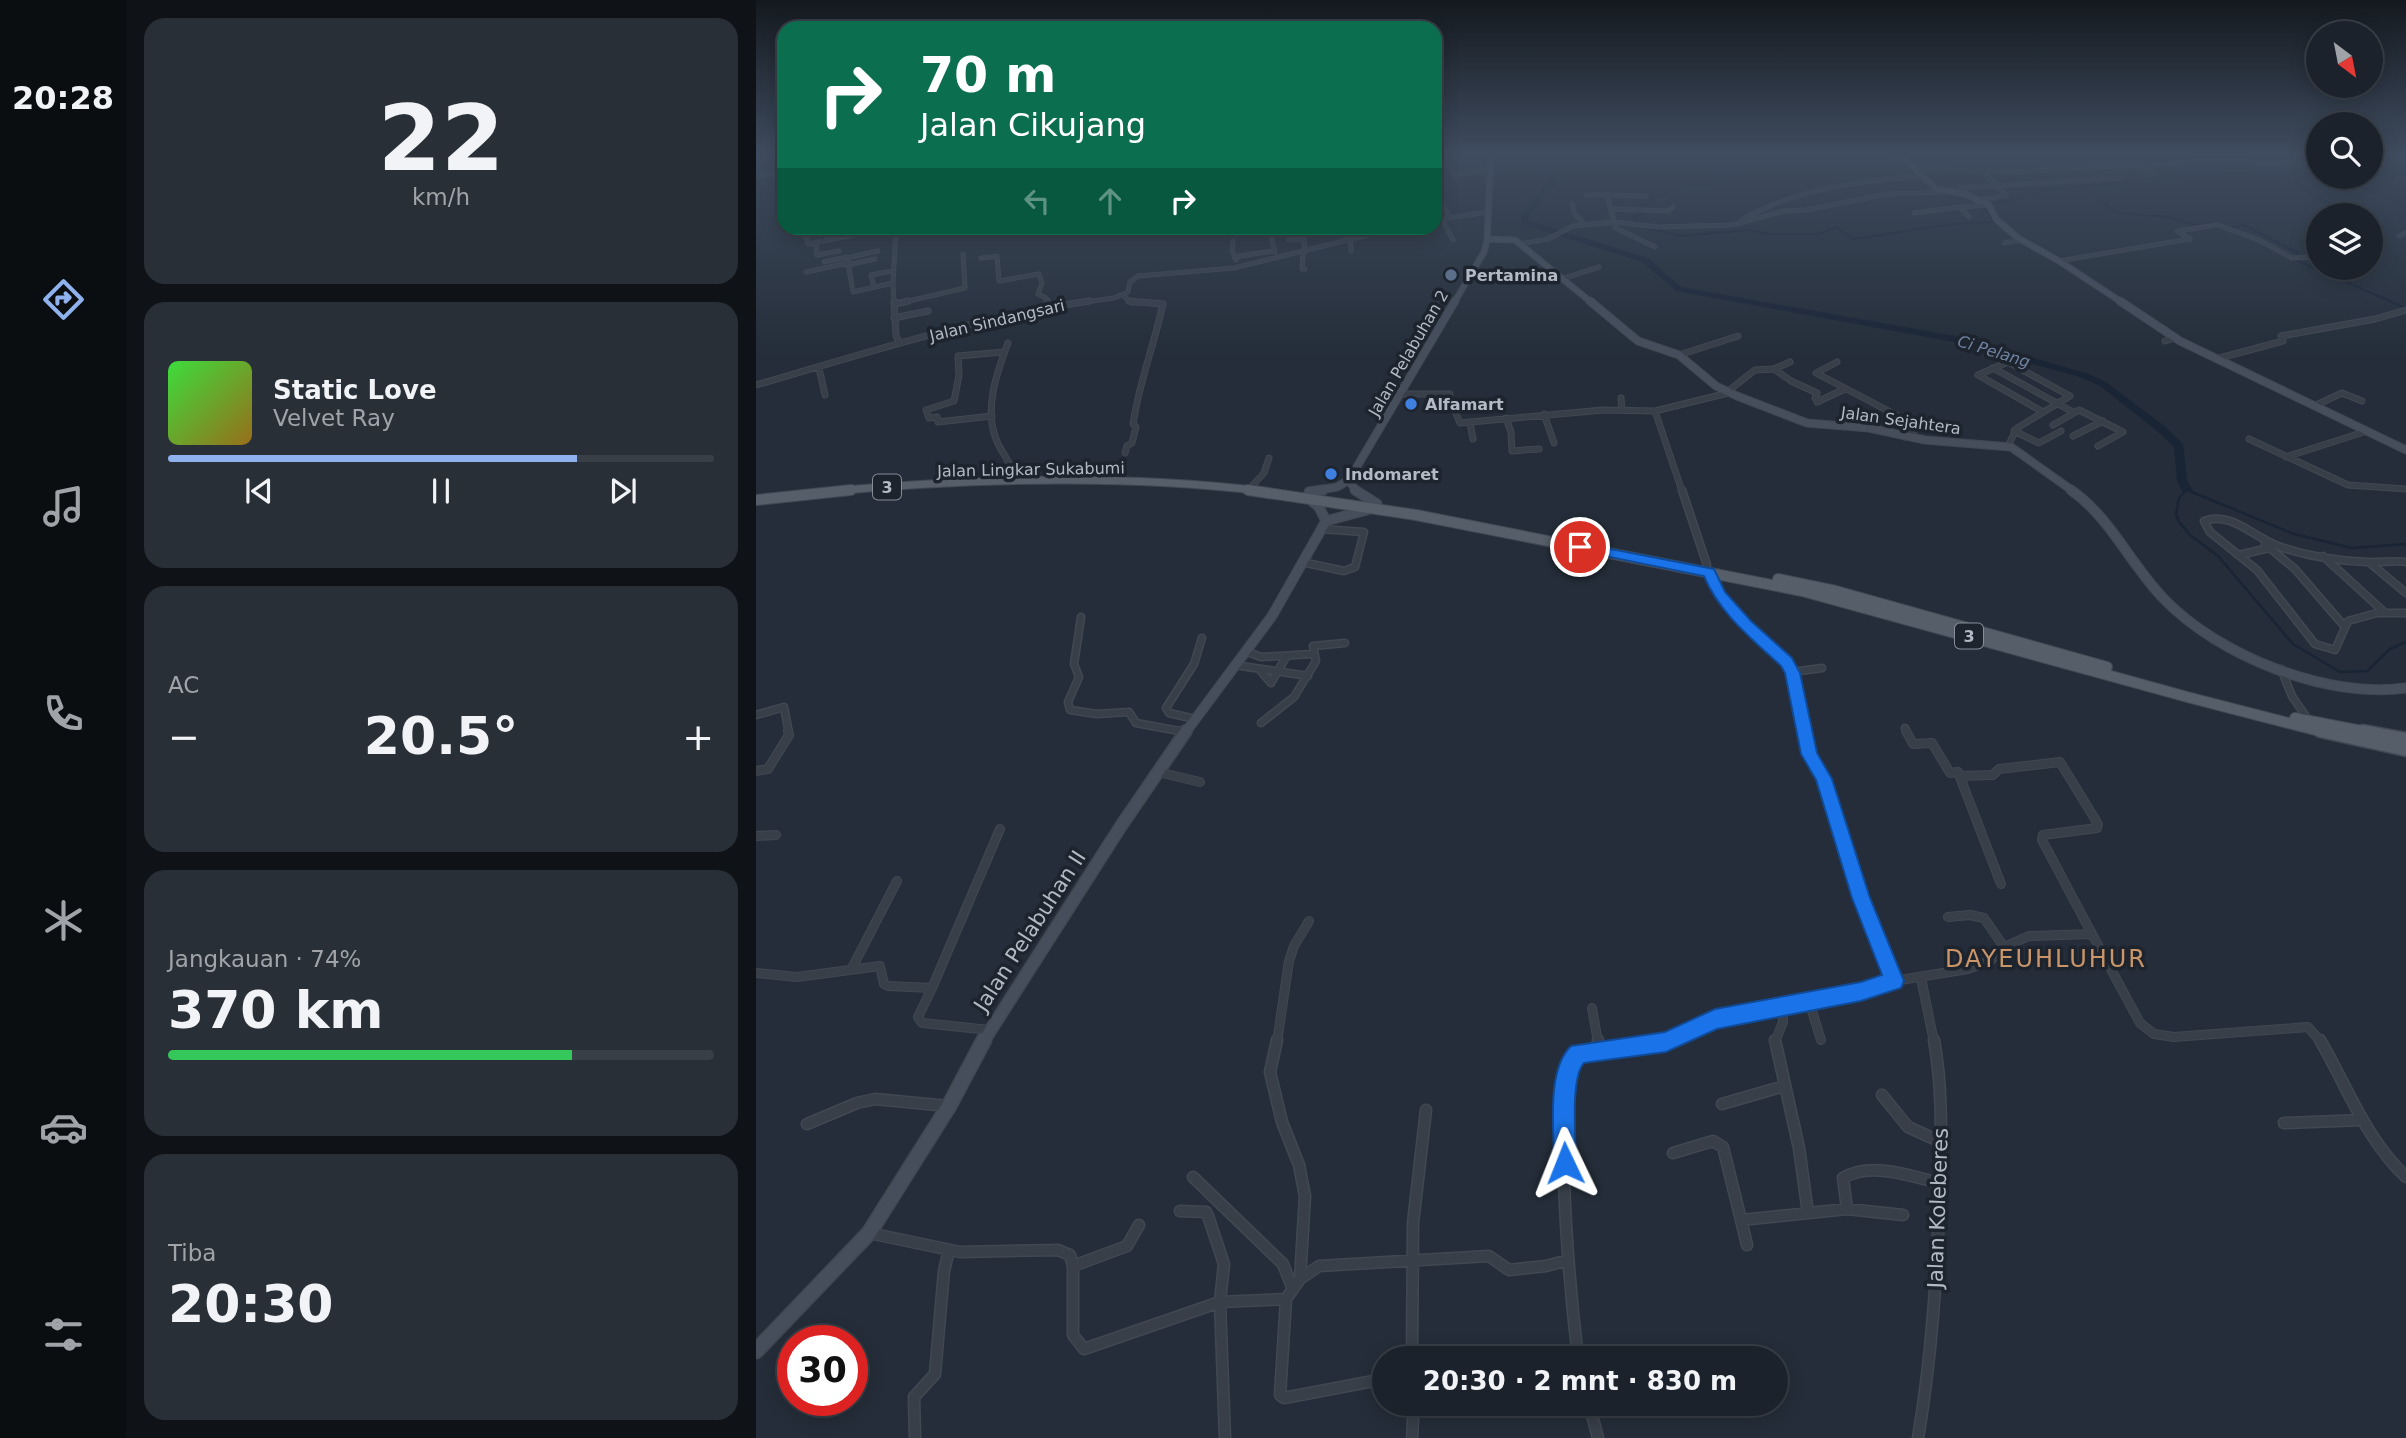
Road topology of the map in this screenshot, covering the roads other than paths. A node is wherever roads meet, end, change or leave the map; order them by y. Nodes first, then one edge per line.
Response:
1 (1444, 222) edge
2 (1487, 222) edge
3 (1582, 222) edge
4 (1613, 222) edge
5 (1614, 222) edge
6 (1615, 222) edge
7 (1740, 222) edge
8 (1744, 222) edge
9 (2000, 222) edge
10 (1737, 224) junction
11 (1584, 225) junction
12 (2406, 233) edge
13 (806, 235) edge
14 (827, 235) edge
15 (861, 235) edge
16 (892, 235) edge
17 (1270, 235) edge
18 (1337, 235) edge
19 (1360, 235) edge
20 (850, 236) joint
21 (2399, 236) dead end
22 (1350, 237) junction
23 (837, 238) junction
24 (1488, 239) junction
25 (828, 240) junction
26 (1289, 240) dead end
27 (1453, 240) dead end
28 (2021, 240) junction
29 (1233, 241) dead end
30 (1336, 241) junction
31 (816, 243) junction
32 (2004, 243) dead end
33 (1520, 244) junction
34 (1655, 247) dead end
35 (839, 251) junction
36 (878, 251) dead end
37 (1273, 251) junction
38 (1351, 251) dead end
39 (1304, 252) junction
40 (963, 254) dead end
41 (1234, 257) junction
42 (2306, 257) edge
43 (981, 258) dead end
44 (1279, 258) junction
45 (846, 259) junction
46 (875, 259) dead end
47 (824, 261) dead end
48 (2059, 261) junction
49 (1239, 267) junction
50 (1599, 267) dead end
51 (1305, 269) dead end
52 (892, 271) dead end
53 (806, 272) dead end
54 (1562, 279) junction
55 (893, 284) junction
56 (874, 288) junction
57 (1122, 295) junction
58 (896, 304) junction
59 (1048, 307) junction
60 (2406, 310) edge
61 (928, 311) dead end
62 (894, 318) junction
63 (1738, 336) dead end
64 (2175, 338) junction
65 (2165, 341) dead end
66 (900, 343) junction
67 (1008, 343) dead end
68 (1004, 352) junction
69 (1679, 355) junction
70 (2216, 359) junction
71 (1790, 362) dead end
72 (1837, 362) dead end
73 (819, 368) junction
74 (1993, 368) junction
75 (1774, 369) junction
76 (756, 385) edge
77 (1845, 389) junction
78 (1728, 392) junction
79 (1400, 394) junction
80 (1450, 394) dead end
81 (825, 395) dead end
82 (1621, 398) dead end
83 (2362, 401) dead end
84 (2058, 404) junction
85 (2314, 406) junction
86 (1622, 409) junction
87 (1455, 411) dead end
88 (1655, 411) junction
89 (2043, 412) junction
90 (2073, 412) junction
91 (1544, 414) junction
92 (992, 416) junction
93 (1506, 418) junction
94 (2103, 421) junction
95 (1470, 423) junction
96 (2053, 425) dead end
97 (2014, 431) junction
98 (2061, 431) dead end
99 (2367, 431) junction
100 (2073, 436) dead end
101 (1904, 437) junction
102 (1474, 439) dead end
103 (2249, 439) dead end
104 (1554, 443) dead end
105 (2008, 446) junction
106 (2098, 446) dead end
107 (1539, 449) dead end
108 (2406, 450) edge
109 (1125, 453) dead end
110 (2286, 457) junction
111 (1269, 458) dead end
112 (1018, 479) junction
113 (1077, 479) junction
114 (1349, 480) junction
115 (1253, 485) junction
116 (2406, 489) edge
117 (1306, 493) junction
118 (756, 497) edge
119 (1376, 506) junction
120 (1324, 525) junction
121 (2262, 541) junction
122 (2269, 548) junction
123 (2239, 555) junction
124 (2323, 556) junction
125 (1302, 562) junction
126 (2406, 562) edge
127 (2371, 563) junction
128 (1708, 568) junction
129 (2406, 593) edge
130 (2384, 611) junction
131 (2406, 613) edge
132 (1081, 617) dead end
133 (2345, 627) junction
134 (1202, 638) dead end
135 (1345, 643) dead end
136 (1244, 651) junction
137 (1312, 654) junction
138 (1286, 657) junction
139 (1235, 665) junction
140 (1822, 668) dead end
141 (2281, 669) junction
142 (1260, 670) junction
143 (1278, 672) junction
144 (1792, 673) junction
145 (1308, 676) junction
146 (2406, 688) edge
147 (2250, 711) junction
148 (756, 715) edge
149 (1195, 719) junction
150 (2309, 721) junction
151 (1261, 723) dead end
152 (1905, 728) dead end
153 (1185, 732) junction
154 (2406, 739) edge
155 (2406, 750) edge
156 (756, 772) edge
157 (1158, 772) junction
158 (1960, 776) junction
159 (1200, 782) dead end
160 (1000, 829) dead end
161 (776, 835) dead end
162 (756, 836) edge
163 (897, 881) dead end
164 (2001, 884) dead end
165 (1948, 917) dead end
166 (1309, 921) dead end
167 (2092, 934) junction
168 (2004, 947) junction
169 (851, 970) junction
170 (756, 973) edge
171 (1921, 978) junction
172 (1894, 981) junction
173 (932, 988) junction
174 (1809, 1001) junction
175 (1782, 1005) junction
176 (1592, 1009) dead end
177 (990, 1030) junction
178 (1821, 1040) dead end
179 (1600, 1049) junction
180 (1784, 1086) junction
181 (1882, 1095) dead end
182 (1721, 1104) dead end
183 (949, 1105) junction
184 (1426, 1110) dead end
185 (2362, 1119) junction
186 (2284, 1123) dead end
187 (807, 1124) dead end
188 (1941, 1142) junction
189 (1673, 1153) dead end
190 (1193, 1177) dead end
191 (2406, 1177) edge
192 (1939, 1183) junction
193 (1847, 1209) junction
194 (1180, 1211) dead end
195 (1808, 1213) junction
196 (1903, 1215) dead end
197 (1741, 1220) junction
198 (1139, 1224) dead end
199 (869, 1233) junction
200 (1747, 1245) dead end
201 (949, 1250) junction
202 (1568, 1260) junction
203 (1411, 1262) junction
204 (1073, 1266) junction
205 (1296, 1283) junction
206 (1286, 1299) junction
207 (1220, 1302) junction
208 (1412, 1346) edge
209 (1576, 1346) edge
210 (756, 1351) edge
211 (1372, 1381) edge
212 (1413, 1416) edge
213 (1592, 1416) edge
214 (915, 1438) edge
215 (1225, 1438) edge
216 (1412, 1438) edge
217 (1598, 1438) edge
218 (1918, 1438) edge

1 - 27 street
2 - 24 street, Jalan Pelabuhan 2
3 - 11 street
4 - 11 street
5 - 34 street
6 - 10 street
7 - 10 street
8 - 10 street
9 - 28 street
11 - 33 street
12 - 21 street
13 - 31 street
14 - 25 street
15 - 20 street
16 - 55 street
17 - 37 street
18 - 30 street
19 - 22 street
20 - 23 street
22 - 30 street
22 - 38 street
23 - 25 street
23 - 35 street
24 - 33 street
24 - 79 street, Jalan Pelabuhan 2
25 - 31 street
26 - 39 street
28 - 32 street
28 - 48 street
29 - 41 street
30 - 39 street
31 - 35 street
33 - 54 street, Jalan Sejahtera
35 - 45 street
36 - 45 street
37 - 41 street
37 - 44 street
39 - 44 street
39 - 51 street
40 - 58 street
41 - 49 street
42 - 48 street
43 - 59 street
44 - 49 street
45 - 46 street
45 - 47 street
45 - 53 street
45 - 56 street
48 - 64 street
49 - 57 street
50 - 54 street
52 - 56 street
54 - 69 street, Jalan Sejahtera
55 - 56 street
55 - 58 street
57 - 59 street, Jalan Sindangsari
57 - 109 street
58 - 62 street
59 - 66 street, Jalan Sindangsari
60 - 70 street
61 - 62 street
62 - 66 street
63 - 69 street
64 - 65 street
64 - 70 street
66 - 73 street, Jalan Sindangsari
67 - 68 street
68 - 92 street
68 - 92 street
69 - 78 street, Jalan Sejahtera
70 - 85 street
71 - 75 street
72 - 77 street
73 - 76 street, Jalan Sindangsari
73 - 81 street
74 - 84 street
74 - 84 street
74 - 89 street
75 - 77 street
75 - 78 street
77 - 101 street
78 - 88 street
78 - 101 street, Jalan Sejahtera
79 - 80 street
79 - 114 street, Jalan Pelabuhan 2
82 - 86 street
83 - 85 street
84 - 89 street
84 - 90 street
85 - 99 street
86 - 88 street
86 - 91 street
87 - 95 street
88 - 128 street
89 - 97 street
90 - 94 street
90 - 96 street
91 - 93 street
91 - 104 street
92 - 112 street
93 - 95 street
93 - 107 street
94 - 100 street
94 - 106 street
95 - 102 street
97 - 98 street
97 - 105 street
99 - 108 street
99 - 110 street
101 - 105 street, Jalan Sejahtera
103 - 110 street
105 - 141 street, Jalan Sejahtera
110 - 116 street
111 - 115 street
112 - 113 main road, Jalan Lingkar Sukabumi / 3
112 - 118 main road, Jalan Lingkar Sukabumi / 3
113 - 115 main road, Jalan Lingkar Sukabumi / 3
113 - 117 main road, Jalan Lingkar Sukabumi / 3
114 - 117 street
114 - 119 street
115 - 117 main road, Jalan Lingkar Sukabumi / 3
117 - 119 main road, 3
117 - 120 street
119 - 120 street
119 - 128 main road, 3
120 - 125 street, Jalan Pelabuhan II
120 - 125 street
121 - 122 street
121 - 123 street
121 - 124 street
122 - 123 street
122 - 133 street
123 - 133 street
124 - 127 street
124 - 130 street
125 - 136 street, Jalan Pelabuhan II
126 - 127 street
127 - 129 street
128 - 144 street
128 - 147 main road, 3
130 - 131 street
130 - 133 street
132 - 153 street
134 - 149 street
135 - 137 street
136 - 138 street
136 - 139 street, Jalan Pelabuhan II
137 - 138 street
137 - 145 street
138 - 143 street
139 - 142 street
139 - 149 street, Jalan Pelabuhan II
140 - 144 street
141 - 146 street, Jalan Sejahtera
141 - 150 street
142 - 143 street
142 - 143 street
143 - 145 street
144 - 172 street
145 - 151 street
147 - 150 main road, 3
147 - 155 main road, 3
148 - 156 street
149 - 153 street, Jalan Pelabuhan II
150 - 154 main road, 3
152 - 158 street
153 - 157 street, Jalan Pelabuhan II
157 - 159 street
157 - 177 street, Jalan Pelabuhan II
158 - 164 street
158 - 167 street
160 - 173 street
161 - 162 street
163 - 169 street
165 - 168 street
166 - 205 street
167 - 168 street
167 - 185 street
168 - 171 street
169 - 170 street
169 - 173 street
171 - 172 street
171 - 188 street, Jalan Koleberes
172 - 174 street
173 - 177 street
174 - 175 street
174 - 178 street
175 - 179 street
175 - 180 street
176 - 179 street
177 - 183 street, Jalan Pelabuhan II
179 - 202 street
180 - 182 street
180 - 195 street
181 - 188 street
183 - 187 street
183 - 199 street, Jalan Pelabuhan II
184 - 203 street
185 - 186 street
185 - 191 street
188 - 192 street, Jalan Koleberes
189 - 197 street
190 - 205 street
192 - 193 street
192 - 218 street, Jalan Koleberes
193 - 195 street
193 - 196 street
194 - 207 street
195 - 197 street
197 - 200 street
198 - 204 street
199 - 201 street
199 - 210 street, Jalan Pelabuhan II
201 - 204 street
201 - 214 street
202 - 203 street
202 - 209 street
203 - 205 street
203 - 208 street
204 - 207 street
205 - 206 street
206 - 207 street
206 - 211 street
207 - 215 street
212 - 216 street
213 - 217 street

